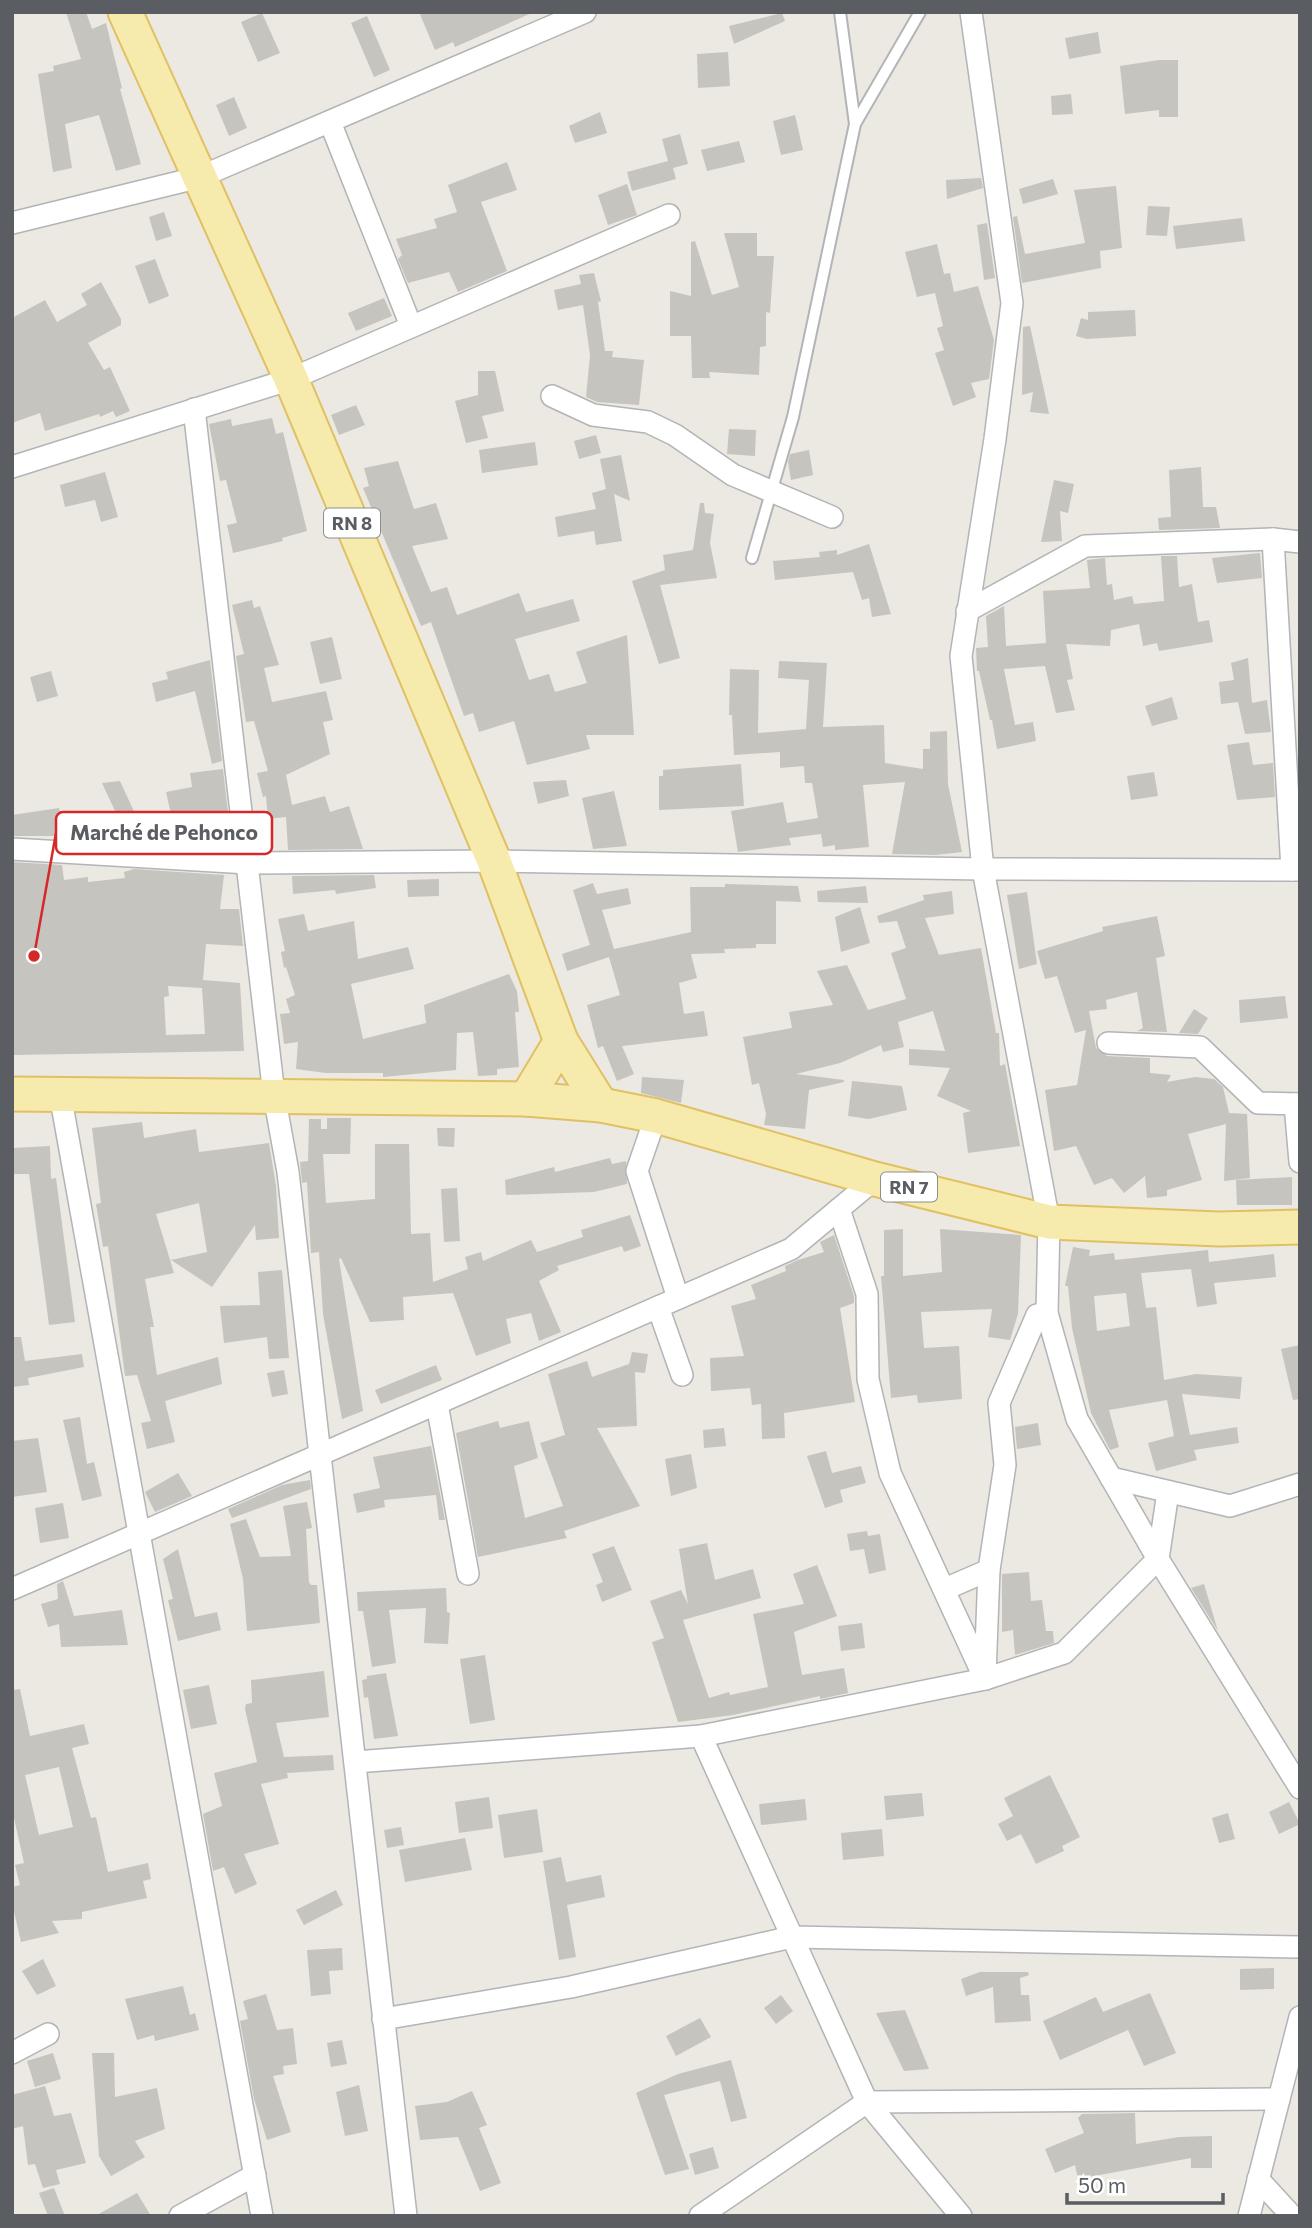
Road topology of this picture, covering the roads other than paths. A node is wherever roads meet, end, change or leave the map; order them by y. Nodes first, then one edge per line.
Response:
1 (125, 12) edge
2 (585, 12) edge
3 (840, 12) edge
4 (920, 12) edge
5 (971, 12) edge
6 (330, 122) junction
7 (855, 124) junction
8 (200, 177) junction
9 (669, 215) dead end
10 (12, 223) edge
11 (411, 326) junction
12 (291, 379) junction
13 (552, 396) dead end
14 (194, 409) junction
15 (12, 467) edge
16 (771, 493) junction
17 (832, 517) dead end
18 (1273, 539) junction
19 (1300, 542) edge
20 (752, 558) dead end
21 (967, 611) junction
22 (12, 849) edge
23 (494, 861) junction
24 (248, 863) junction
25 (983, 869) junction
26 (1296, 870) edge
27 (561, 1041) junction
28 (1108, 1043) dead end
29 (12, 1094) edge
30 (60, 1094) junction
31 (274, 1095) junction
32 (526, 1098) junction
33 (1297, 1104) edge
34 (601, 1105) junction
35 (656, 1116) junction
36 (1300, 1161) edge
37 (875, 1179) junction
38 (839, 1209) junction
39 (1049, 1222) junction
40 (1300, 1227) edge
41 (678, 1298) junction
42 (658, 1307) junction
43 (1047, 1313) junction
44 (682, 1375) dead end
45 (438, 1404) junction
46 (320, 1455) junction
47 (1111, 1478) junction
48 (1300, 1484) edge
49 (1168, 1492) junction
50 (139, 1534) junction
51 (1158, 1559) junction
52 (989, 1570) junction
53 (468, 1574) dead end
54 (12, 1589) edge
55 (944, 1589) junction
56 (985, 1679) junction
57 (701, 1736) junction
58 (355, 1762) junction
59 (1300, 1788) edge
60 (792, 1937) junction
61 (1300, 1947) edge
62 (1300, 2017) edge
63 (383, 2019) junction
64 (48, 2034) dead end
65 (12, 2053) edge
66 (1279, 2099) junction
67 (867, 2102) junction
68 (255, 2175) junction
69 (1258, 2179) junction
70 (180, 2216) edge
71 (262, 2216) edge
72 (406, 2216) edge
73 (700, 2216) edge
74 (961, 2216) edge
75 (1249, 2216) edge
76 (1292, 2216) edge

1 - 8 main road, RN 8
2 - 6 street
3 - 7 lane
4 - 7 lane
5 - 21 street
6 - 8 street
6 - 11 street
7 - 16 lane
8 - 10 street
8 - 12 main road, RN 8
9 - 11 street
11 - 12 street
12 - 14 street
12 - 23 main road, RN 8
13 - 16 street
14 - 15 street
14 - 24 street
16 - 17 street
16 - 20 lane
18 - 19 street
18 - 21 street
18 - 26 street
21 - 25 street
22 - 24 street
23 - 24 street
23 - 25 street
23 - 27 main road, RN 8
24 - 31 street
25 - 26 street
25 - 39 street
27 - 32 main road
27 - 34 main road, RN 8
28 - 33 street
29 - 30 main road
30 - 31 main road
30 - 50 street
31 - 32 main road
31 - 46 street
32 - 34 main road, RN 7
33 - 36 street
34 - 35 main road, RN 7
35 - 37 main road, RN 7
35 - 41 street
37 - 38 street
37 - 39 main road, RN 7
38 - 41 street
38 - 55 street
39 - 40 main road, RN 7
39 - 43 street
41 - 42 street
42 - 44 street
42 - 45 street
43 - 47 street
43 - 52 street
45 - 46 street
45 - 53 street
46 - 50 street
46 - 58 street
47 - 49 street
47 - 51 street
48 - 49 street
49 - 51 street
50 - 54 street
50 - 68 street
51 - 56 street
51 - 59 street
52 - 55 street
52 - 56 street
55 - 56 street
56 - 57 street
57 - 58 street
57 - 60 street
58 - 63 street
60 - 61 street
60 - 63 street
60 - 67 street
62 - 66 street
63 - 72 street
64 - 65 street
66 - 67 street
66 - 69 street
67 - 73 street
67 - 74 street
68 - 70 street
68 - 71 street
69 - 75 street
69 - 76 street

